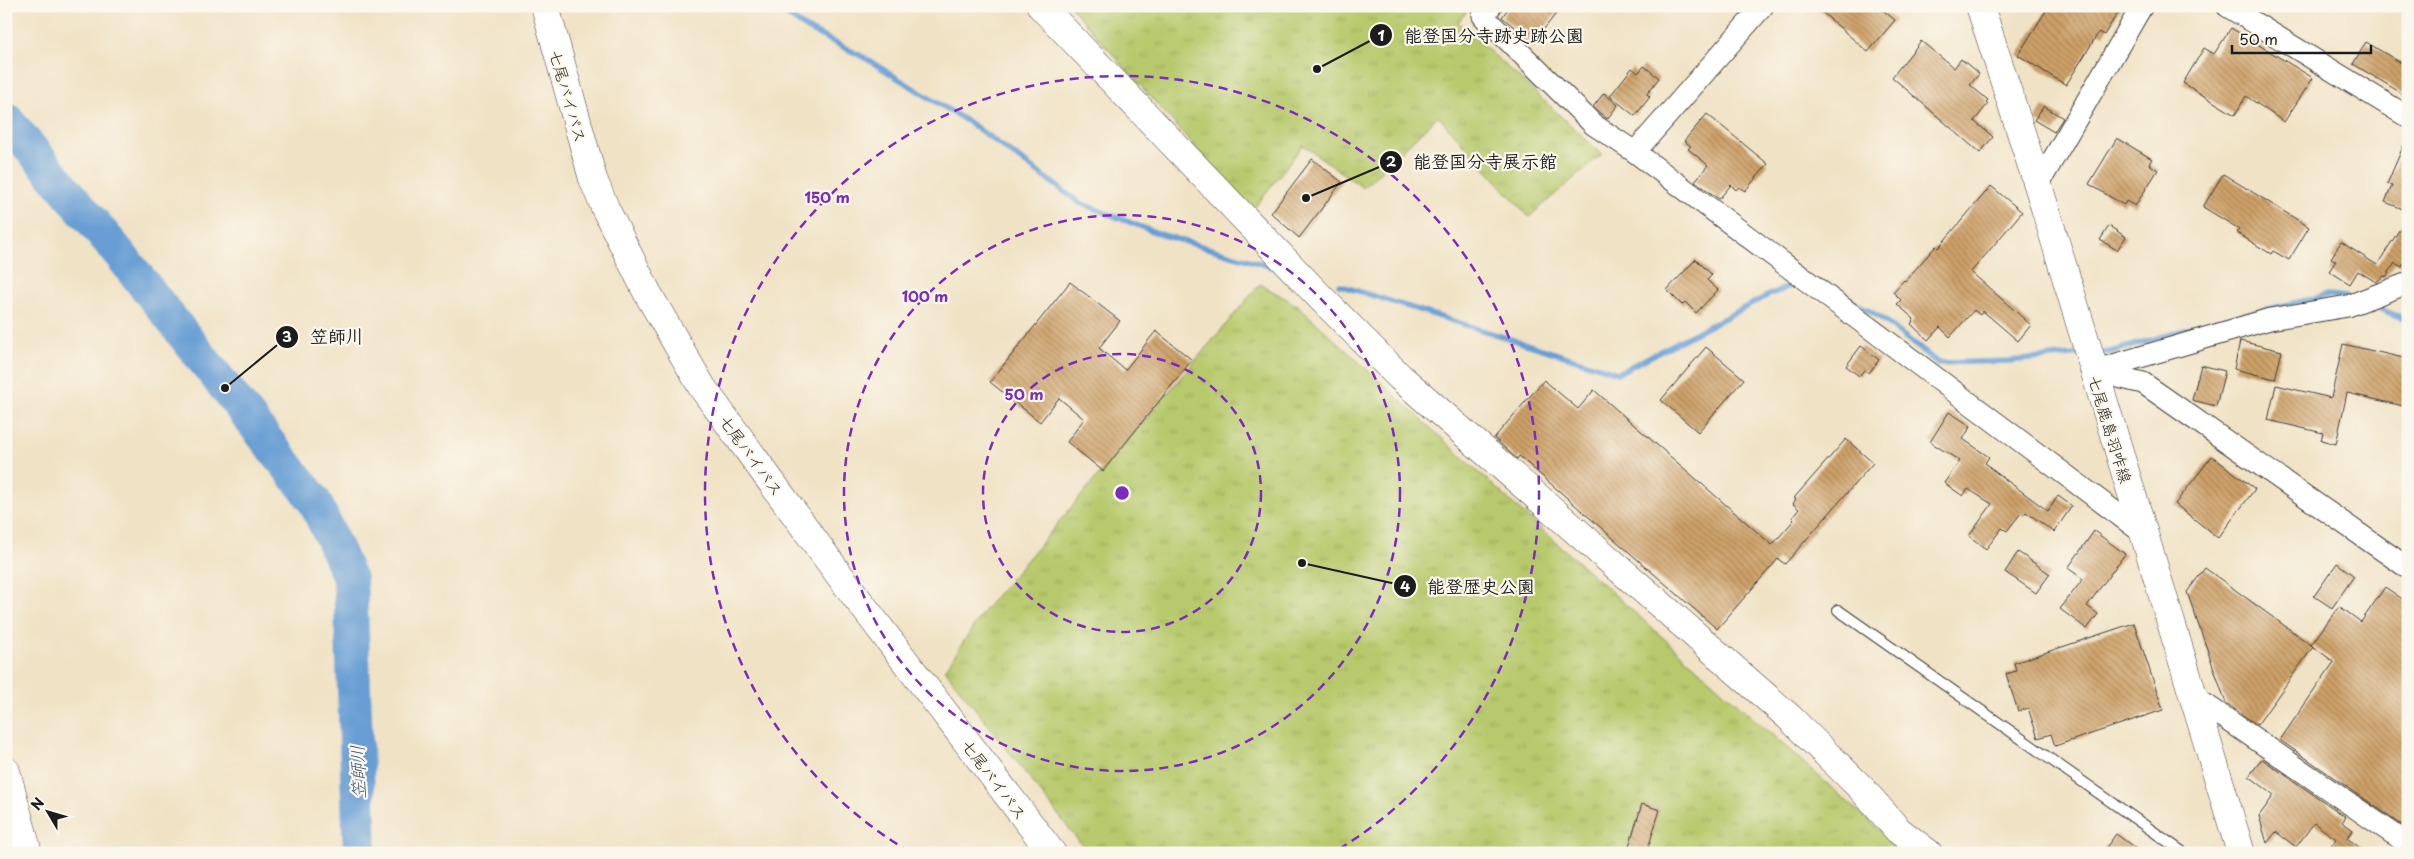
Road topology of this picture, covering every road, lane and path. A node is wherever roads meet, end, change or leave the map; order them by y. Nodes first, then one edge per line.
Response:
1 (546, 6) edge
2 (1041, 6) edge
3 (1491, 6) edge
4 (1763, 6) edge
5 (1980, 6) edge
6 (2142, 6) edge
7 (2226, 6) edge
8 (2408, 117) edge
9 (1635, 152) junction
10 (2038, 185) junction
11 (2408, 283) edge
12 (2090, 359) junction
13 (2143, 533) junction
14 (2381, 548) junction
15 (2408, 554) edge
16 (2408, 568) edge
17 (1838, 610) dead end
18 (2193, 696) junction
19 (6, 771) edge
20 (2408, 844) edge
21 (28, 853) edge
22 (1052, 853) edge
23 (1928, 853) edge
24 (2184, 853) edge
25 (2241, 853) edge

1 - 22 main road, 七尾バイパス
2 - 23 main road
3 - 9 street
4 - 9 street
5 - 10 main road, 七尾鹿島羽咋線
6 - 10 street
7 - 8 street
9 - 13 street
10 - 12 main road, 七尾鹿島羽咋線
11 - 12 street
12 - 13 main road, 七尾鹿島羽咋線
12 - 14 street
13 - 18 main road, 七尾鹿島羽咋線
14 - 15 street
14 - 16 street
17 - 24 lane
18 - 20 street
18 - 25 main road, 七尾鹿島羽咋線
19 - 21 main road

